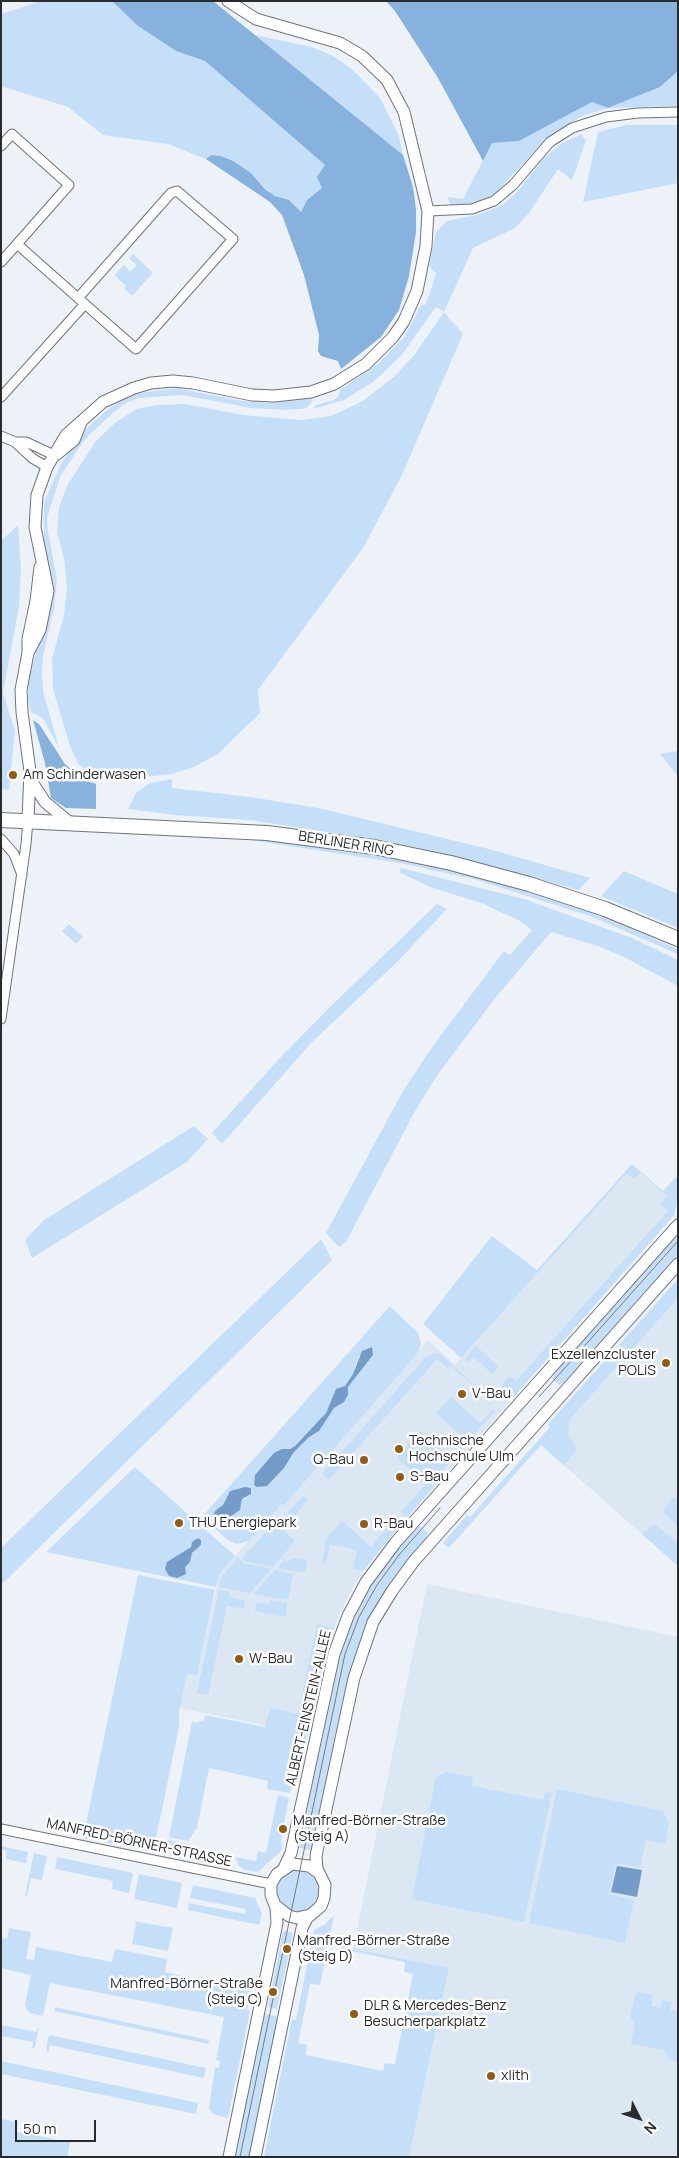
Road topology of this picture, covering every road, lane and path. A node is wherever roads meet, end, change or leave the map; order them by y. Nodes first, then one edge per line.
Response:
1 (228, 1) edge
2 (678, 112) edge
3 (1, 146) edge
4 (428, 210) junction
5 (17, 244) junction
6 (1, 262) edge
7 (82, 301) junction
8 (1, 397) edge
9 (2, 439) edge
10 (15, 442) junction
11 (54, 455) junction
12 (47, 467) junction
13 (30, 779) junction
14 (1, 820) edge
15 (28, 820) junction
16 (69, 822) junction
17 (1, 839) edge
18 (22, 876) junction
19 (678, 939) edge
20 (3, 1000) edge
21 (1, 1020) edge
22 (678, 1225) edge
23 (678, 1264) edge
24 (1, 1829) edge
25 (284, 1868) junction
26 (319, 1874) junction
27 (272, 1884) junction
28 (274, 1904) junction
29 (310, 1915) junction
30 (229, 2157) edge
31 (255, 2157) edge

1 - 4 street
2 - 4 street
3 - 5 street
4 - 11 street
5 - 6 street
5 - 7 street
7 - 7 street
7 - 8 street
9 - 10 street
10 - 11 street
10 - 12 street
11 - 12 street
12 - 13 street
13 - 15 street
13 - 16 street
14 - 15 main road, BERLINER RING
15 - 16 main road, BERLINER RING
15 - 18 street
16 - 19 main road, BERLINER RING
17 - 18 street
18 - 20 street
20 - 21 street
22 - 25 street, ALBERT-EINSTEIN-ALLEE
23 - 26 street
24 - 27 street, MANFRED-BÖRNER-STRASSE
25 - 26 street
25 - 27 street, ALBERT-EINSTEIN-ALLEE
26 - 29 street
27 - 28 street
28 - 29 street
28 - 30 street
29 - 31 street

